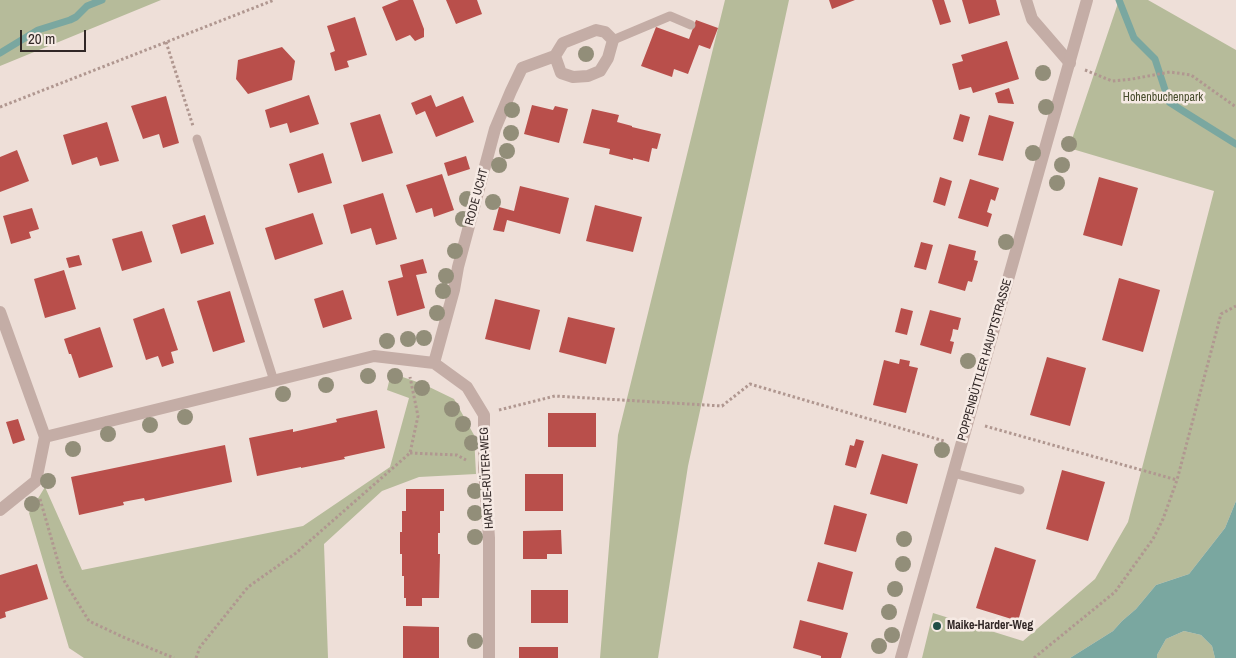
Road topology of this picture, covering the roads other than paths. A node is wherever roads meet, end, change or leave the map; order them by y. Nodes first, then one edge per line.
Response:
1 (1026, 0) edge
2 (1087, 0) edge
3 (691, 24) dead end
4 (613, 40) junction
5 (555, 56) junction
6 (1070, 63) junction
7 (197, 139) road end
8 (0, 312) edge
9 (434, 363) junction
10 (274, 381) junction
11 (45, 437) junction
12 (953, 472) junction
13 (1020, 490) dead end
14 (0, 510) edge
15 (490, 658) edge
16 (901, 658) edge

1 - 6 street
2 - 6 street, POPPENBÜTTLER HAUPTSTRASSE
3 - 4 lane
4 - 5 street, RODE UCHT
4 - 5 street
5 - 9 street, RODE UCHT
6 - 12 street, POPPENBÜTTLER HAUPTSTRASSE
7 - 10 lane
8 - 11 street
9 - 10 street, HARTJE-RÜTER-WEG
9 - 15 street, HARTJE-RÜTER-WEG
10 - 11 street, HARTJE-RÜTER-WEG
11 - 14 street
12 - 13 lane
12 - 16 street, POPPENBÜTTLER HAUPTSTRASSE

